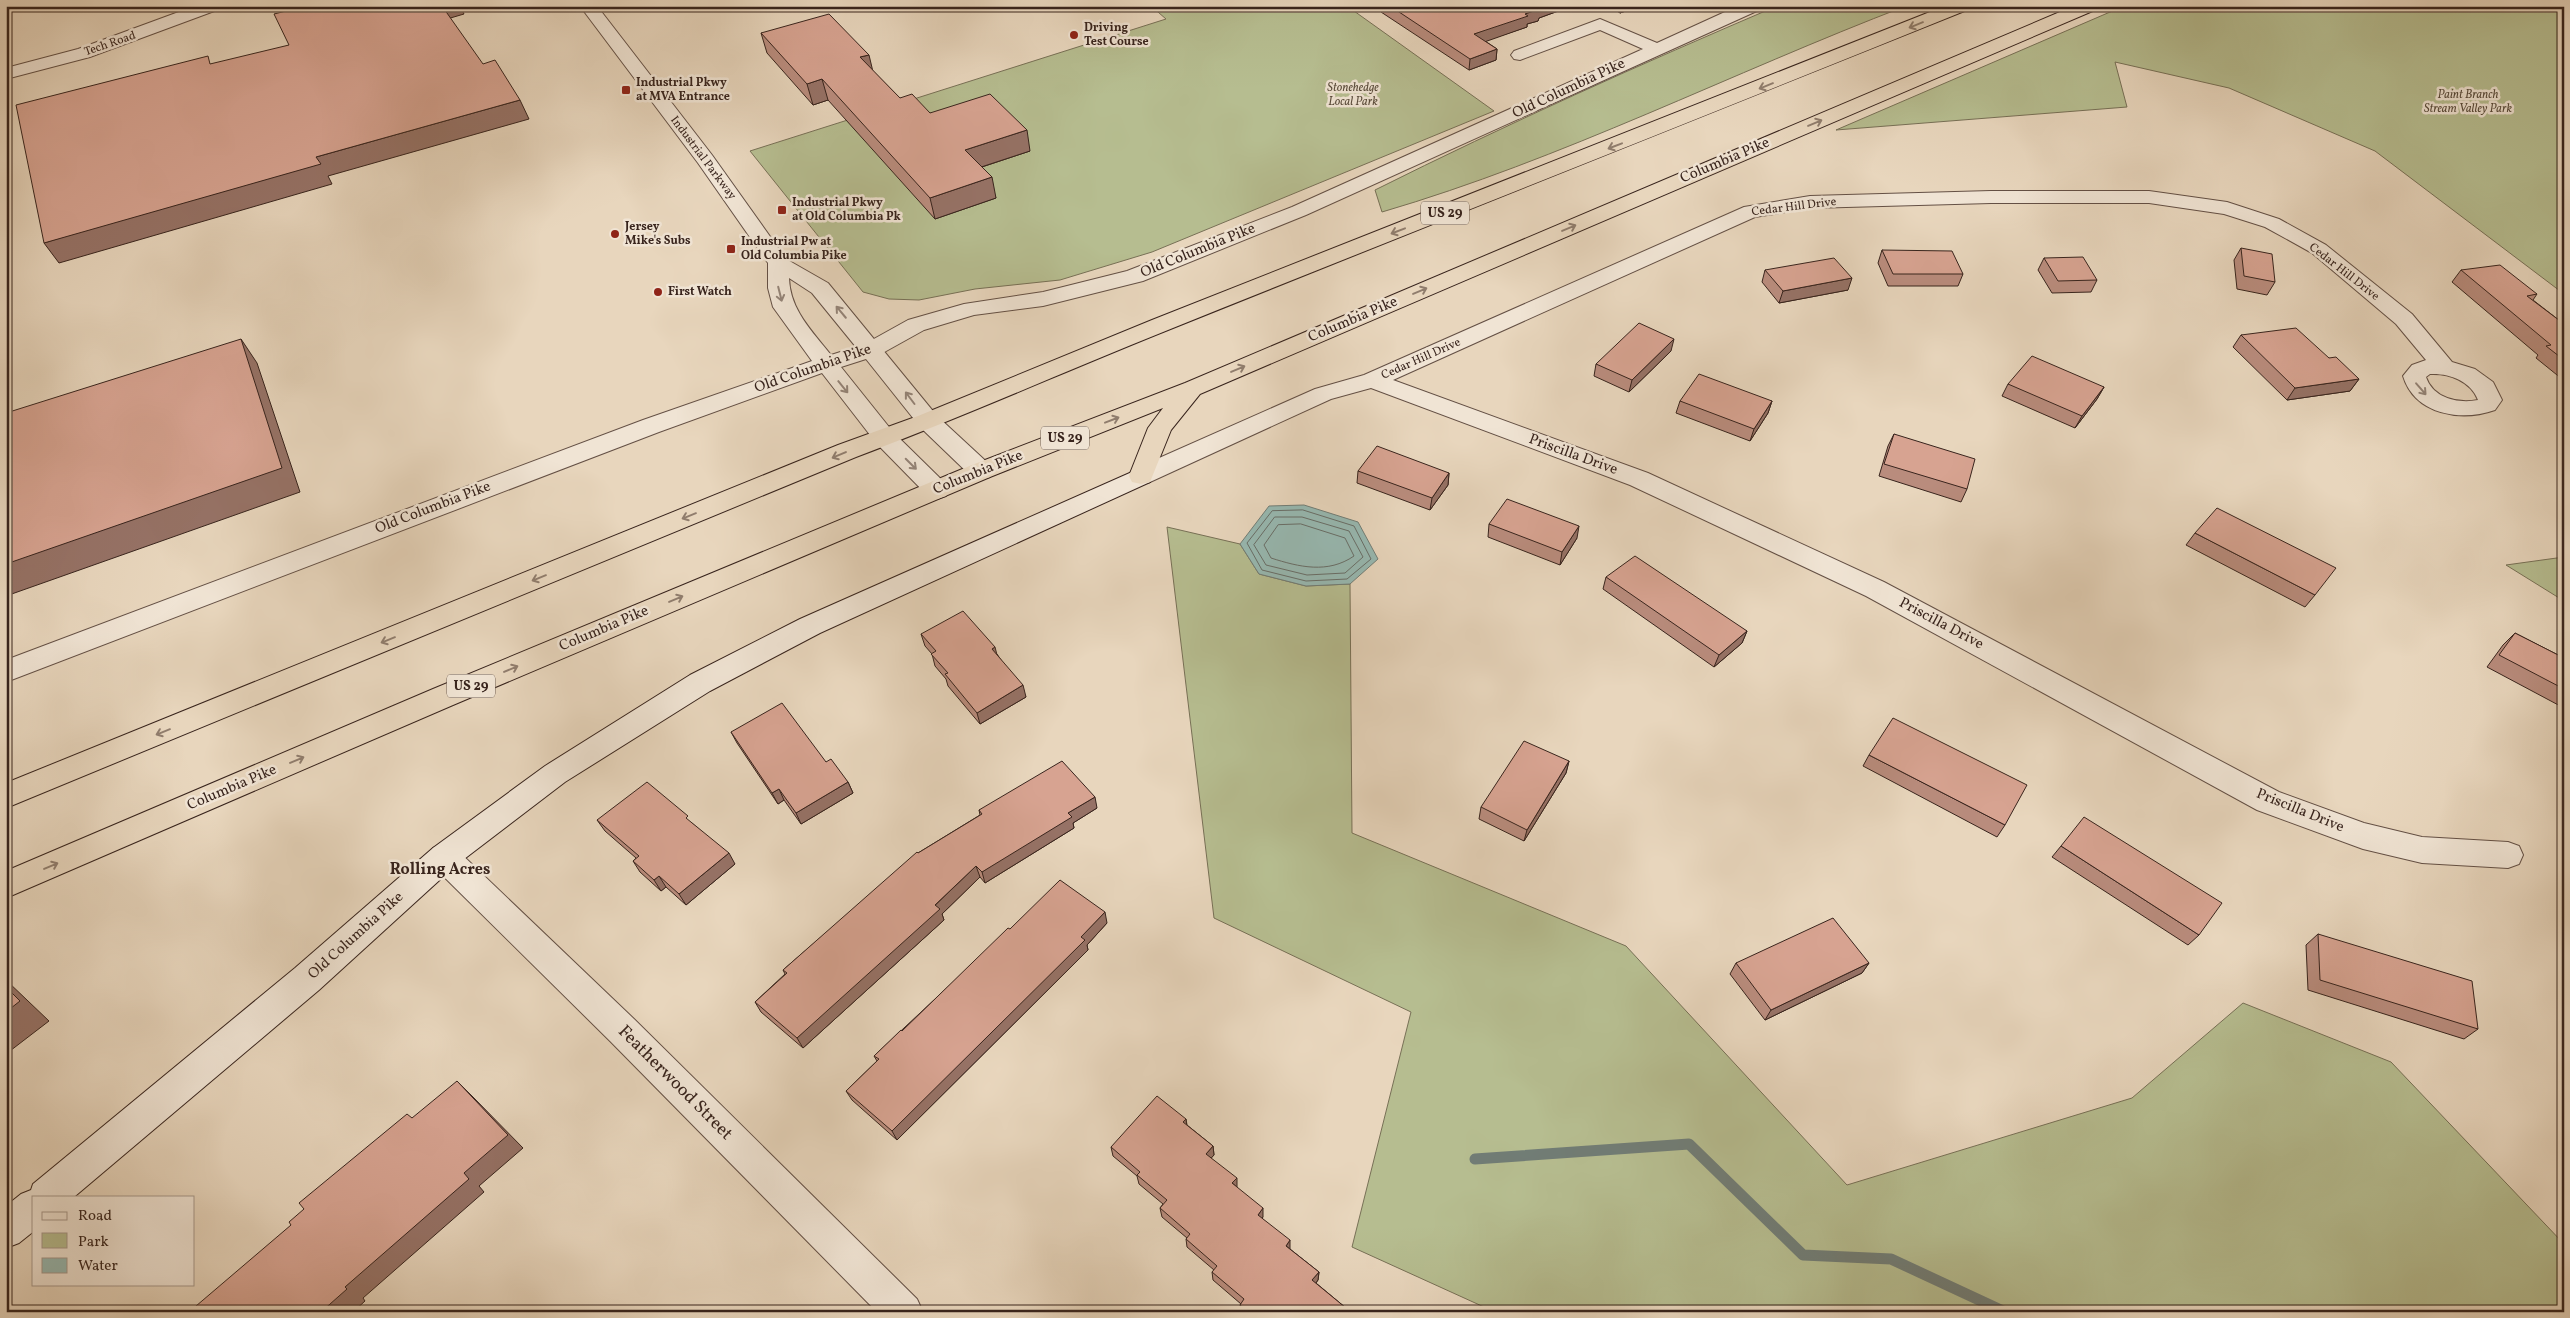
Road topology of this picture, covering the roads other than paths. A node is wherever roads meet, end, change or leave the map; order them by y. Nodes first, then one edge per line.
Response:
1 (211, 6) edge
2 (588, 6) edge
3 (1753, 6) edge
4 (1961, 6) edge
5 (2089, 6) edge
6 (1657, 49) junction
7 (1520, 54) dead end
8 (6, 74) edge
9 (779, 263) junction
10 (871, 350) junction
11 (824, 364) junction
12 (2444, 367) dead end
13 (1372, 380) junction
14 (1193, 388) junction
15 (929, 422) junction
16 (885, 438) junction
17 (981, 471) junction
18 (1141, 476) junction
19 (937, 490) junction
20 (6, 671) edge
21 (6, 796) edge
22 (2508, 855) dead end
23 (444, 857) junction
24 (6, 885) edge
25 (47, 1196) edge
26 (32, 1209) edge
27 (6, 1230) edge
28 (904, 1312) edge

1 - 8 street, Tech Road
2 - 9 street, Industrial Parkway
3 - 6 street, Old Columbia Pike
4 -> 15 highway, US 29
14 -> 5 highway, Columbia Pike / US 29
6 - 7 street
6 - 10 street, Old Columbia Pike
10 -> 9 street, Industrial Parkway
9 -> 11 street
10 - 11 street, Old Columbia Pike
15 -> 10 street, Industrial Parkway
11 -> 16 street
11 - 20 street, Old Columbia Pike
12 - 13 street, Cedar Hill Drive
13 - 18 street, Cedar Hill Drive
13 - 22 street, Priscilla Drive
17 -> 14 highway, Columbia Pike / US 29
14 - 18 highway
15 - 16 highway, US 29
15 - 17 street, Industrial Parkway
16 -> 19 street
16 -> 21 highway, US 29
17 - 19 highway, Columbia Pike / US 29
18 - 23 street, Old Columbia Pike
24 -> 19 highway, Columbia Pike / US 29
23 - 25 street, Old Columbia Pike
23 - 28 street, Featherwood Street
26 - 27 street

